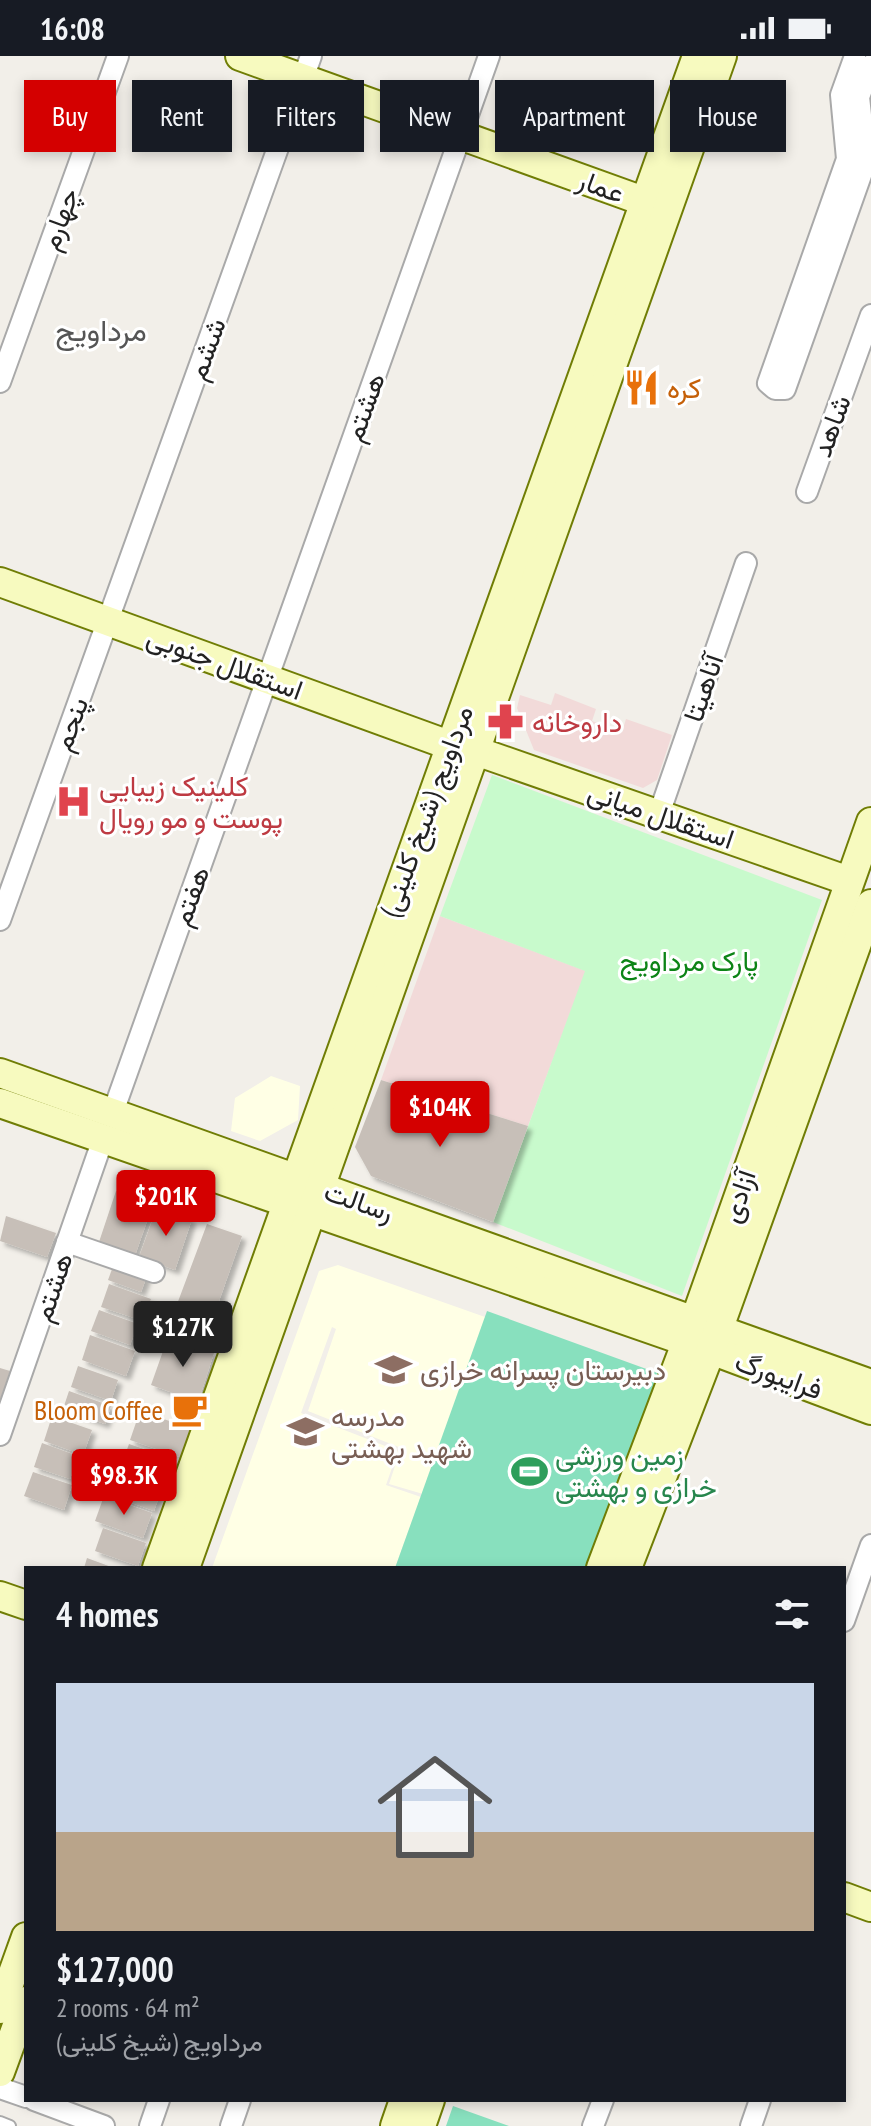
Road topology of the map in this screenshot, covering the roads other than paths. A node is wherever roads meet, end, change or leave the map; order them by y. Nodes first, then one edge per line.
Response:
1 (118, 56) edge
2 (240, 56) edge
3 (489, 56) edge
4 (697, 56) edge
5 (722, 56) edge
6 (855, 56) edge
7 (871, 65) edge
8 (307, 68) edge
9 (479, 85) edge
10 (380, 100) edge
11 (479, 142) edge
12 (455, 152) edge
13 (646, 202) junction
14 (871, 315) edge
15 (0, 382) edge
16 (807, 492) dead end
17 (746, 563) dead end
18 (0, 582) edge
19 (108, 620) junction
20 (267, 679) junction
21 (461, 747) junction
22 (659, 814) junction
23 (871, 822) edge
24 (849, 881) junction
25 (871, 904) edge
26 (0, 920) edge
27 (0, 1073) edge
28 (0, 1103) edge
29 (108, 1126) junction
30 (302, 1195) junction
31 (67, 1242) junction
32 (154, 1272) dead end
33 (722, 1281) junction
34 (654, 1317) junction
35 (703, 1334) junction
36 (751, 1339) junction
37 (761, 1369) junction
38 (686, 1380) junction
39 (871, 1384) edge
40 (871, 1410) edge
41 (0, 1435) edge
42 (871, 1545) edge
43 (158, 1566) edge
44 (186, 1566) edge
45 (602, 1566) edge
46 (628, 1566) edge
47 (0, 1596) edge
48 (24, 1604) edge
49 (846, 1615) edge
50 (846, 1898) edge
51 (871, 1907) edge
52 (24, 1943) edge
53 (24, 2006) edge
54 (0, 2009) edge
55 (0, 2072) edge
56 (0, 2088) edge
57 (24, 2096) edge
58 (39, 2102) edge
59 (158, 2102) edge
60 (239, 2102) edge
61 (403, 2102) edge
62 (429, 2102) edge
63 (602, 2102) edge
64 (759, 2102) edge
65 (0, 2122) edge
66 (10, 2126) edge
67 (104, 2126) edge
68 (150, 2126) edge
69 (231, 2126) edge
70 (395, 2126) edge
71 (421, 2126) edge
72 (593, 2126) edge
73 (751, 2126) edge

1 - 15 street, چهارم
2 - 8 main road, عمار
3 - 9 street
4 - 13 main road, مرداویج (شیخ کلینی)
5 - 21 main road, مرداویج (شیخ کلینی)
6 - 7 street
8 - 10 main road, عمار
8 - 19 street, ششم
11 - 13 main road, عمار
12 - 20 street, هشتم
13 - 21 main road, مرداویج (شیخ کلینی)
14 - 16 street, شاهد
17 - 22 street, آناهیتا
18 - 19 main road, استقلال جنوبی
19 - 20 main road, استقلال جنوبی
19 - 26 street, پنجم
20 - 21 main road, استقلال جنوبی
20 - 29 street, هفتم
21 - 22 main road, استقلال میانی
21 - 30 main road, مرداویج (شیخ کلینی)
22 - 24 main road, استقلال میانی
23 - 24 main road, آزادی
24 - 33 main road, آزادی
25 - 33 main road, آزادی
27 - 29 main road, رسالت
28 - 29 main road, رسالت
29 - 30 main road, رسالت
29 - 31 street, هشتم
30 - 34 main road, رسالت
30 - 43 main road, مرداویج (شیخ کلینی)
30 - 44 main road, مرداویج (شیخ کلینی)
31 - 32 street
31 - 41 street, هشتم
33 - 34 main road
33 - 35 main road, آزادی
33 - 36 main road
34 - 35 main road, رسالت
34 - 38 main road
35 - 36 main road, فرایبورگ
35 - 37 main road, فرایبورگ
35 - 38 main road, آزادی
36 - 39 main road, فرایبورگ
37 - 38 main road
37 - 40 main road, فرایبورگ
38 - 45 main road, آزادی
38 - 46 main road, آزادی
42 - 49 street
47 - 48 main road
50 - 51 main road
52 - 54 main road
53 - 55 main road
56 - 57 street
58 - 67 street
59 - 68 street
60 - 69 street
61 - 70 main road
62 - 71 main road
63 - 72 street
64 - 73 street
65 - 66 lane

